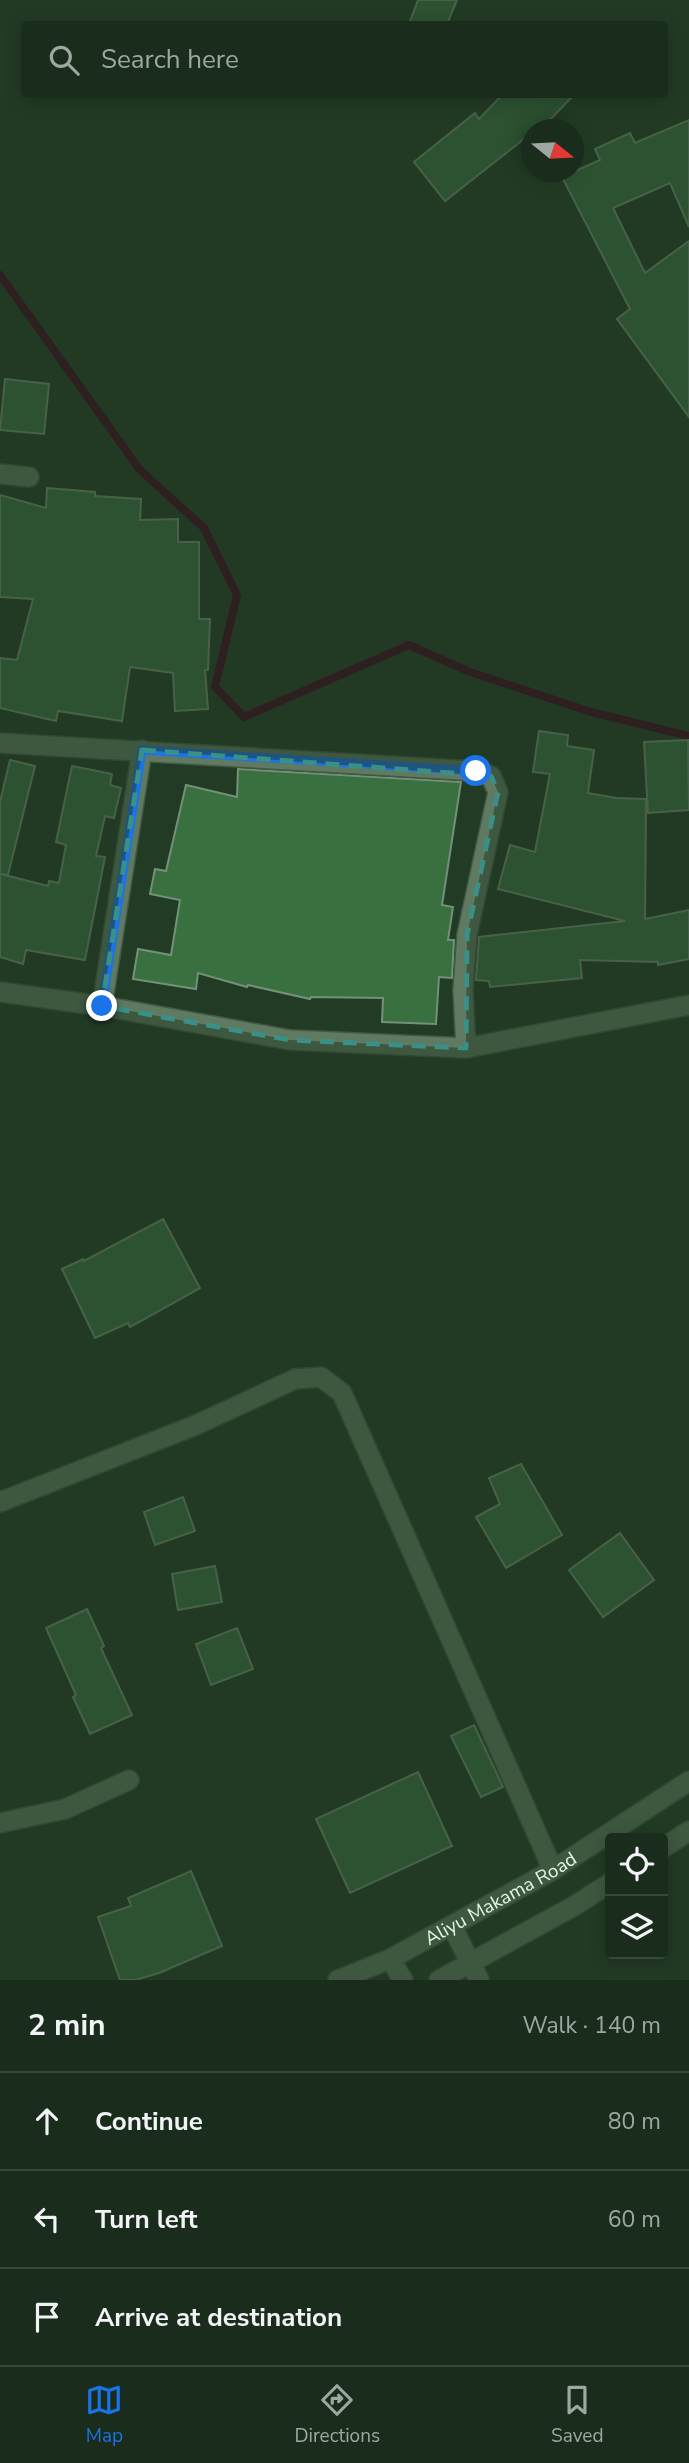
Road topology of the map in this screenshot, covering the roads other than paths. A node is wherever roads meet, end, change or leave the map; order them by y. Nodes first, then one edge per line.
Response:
1 (0, 474) edge
2 (29, 477) dead end
3 (0, 743) edge
4 (142, 750) junction
5 (0, 992) edge
6 (689, 1005) edge
7 (102, 1006) junction
8 (466, 1048) junction
9 (0, 1503) edge
10 (129, 1780) dead end
11 (689, 1780) edge
12 (0, 1823) edge
13 (689, 1830) edge
14 (668, 1845) edge
15 (553, 1870) junction
16 (605, 1886) edge
17 (452, 1926) junction
18 (390, 1959) junction
19 (475, 1972) edge
20 (338, 1980) edge
21 (403, 1980) edge
22 (439, 1980) edge

1 - 2 street
3 - 4 street
4 - 7 street
4 - 8 street
5 - 7 street
6 - 8 street
7 - 8 street
9 - 15 street
10 - 12 street
11 - 15 street, Aliyu Makama Road
13 - 14 street
15 - 17 street, Aliyu Makama Road
16 - 19 street
17 - 18 street, Aliyu Makama Road
17 - 19 street
18 - 20 street, Aliyu Makama Road
18 - 21 street
19 - 22 street

